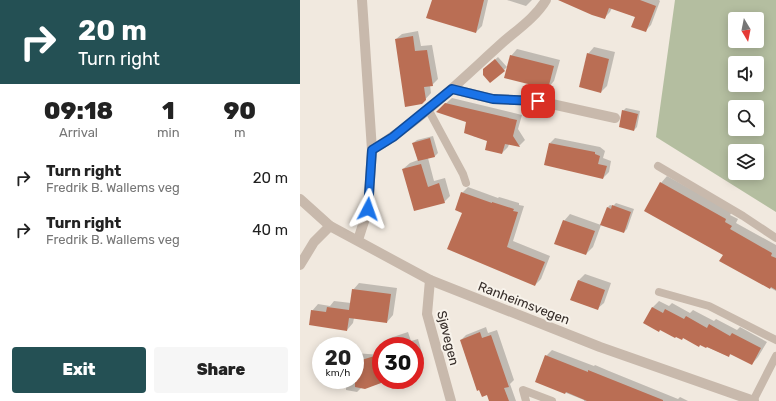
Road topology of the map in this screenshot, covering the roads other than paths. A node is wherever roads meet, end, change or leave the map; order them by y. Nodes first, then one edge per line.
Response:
1 (362, 0) edge
2 (546, 0) edge
3 (452, 89) junction
4 (428, 109) junction
5 (615, 118) dead end
6 (372, 150) junction
7 (658, 166) dead end
8 (466, 183) dead end
9 (300, 199) edge
10 (330, 226) junction
11 (776, 238) edge
12 (358, 240) junction
13 (300, 265) edge
14 (430, 280) junction
15 (659, 292) dead end
16 (776, 340) edge
17 (776, 356) edge
18 (737, 398) edge
19 (452, 401) edge
20 (526, 401) edge
21 (552, 401) edge
22 (754, 401) edge

1 - 6 street
2 - 3 street
3 - 4 street
3 - 5 street
4 - 6 street
4 - 8 lane
6 - 12 street
7 - 11 lane
9 - 10 street, Ranheimsvegen
10 - 12 street, Ranheimsvegen
10 - 13 street
12 - 14 street, Ranheimsvegen
14 - 18 street, Ranheimsvegen
14 - 19 street, Sjøvegen
15 - 16 lane
17 - 22 lane, Ranheimsvegen
18 - 22 street, Ranheimsvegen
20 - 21 lane

